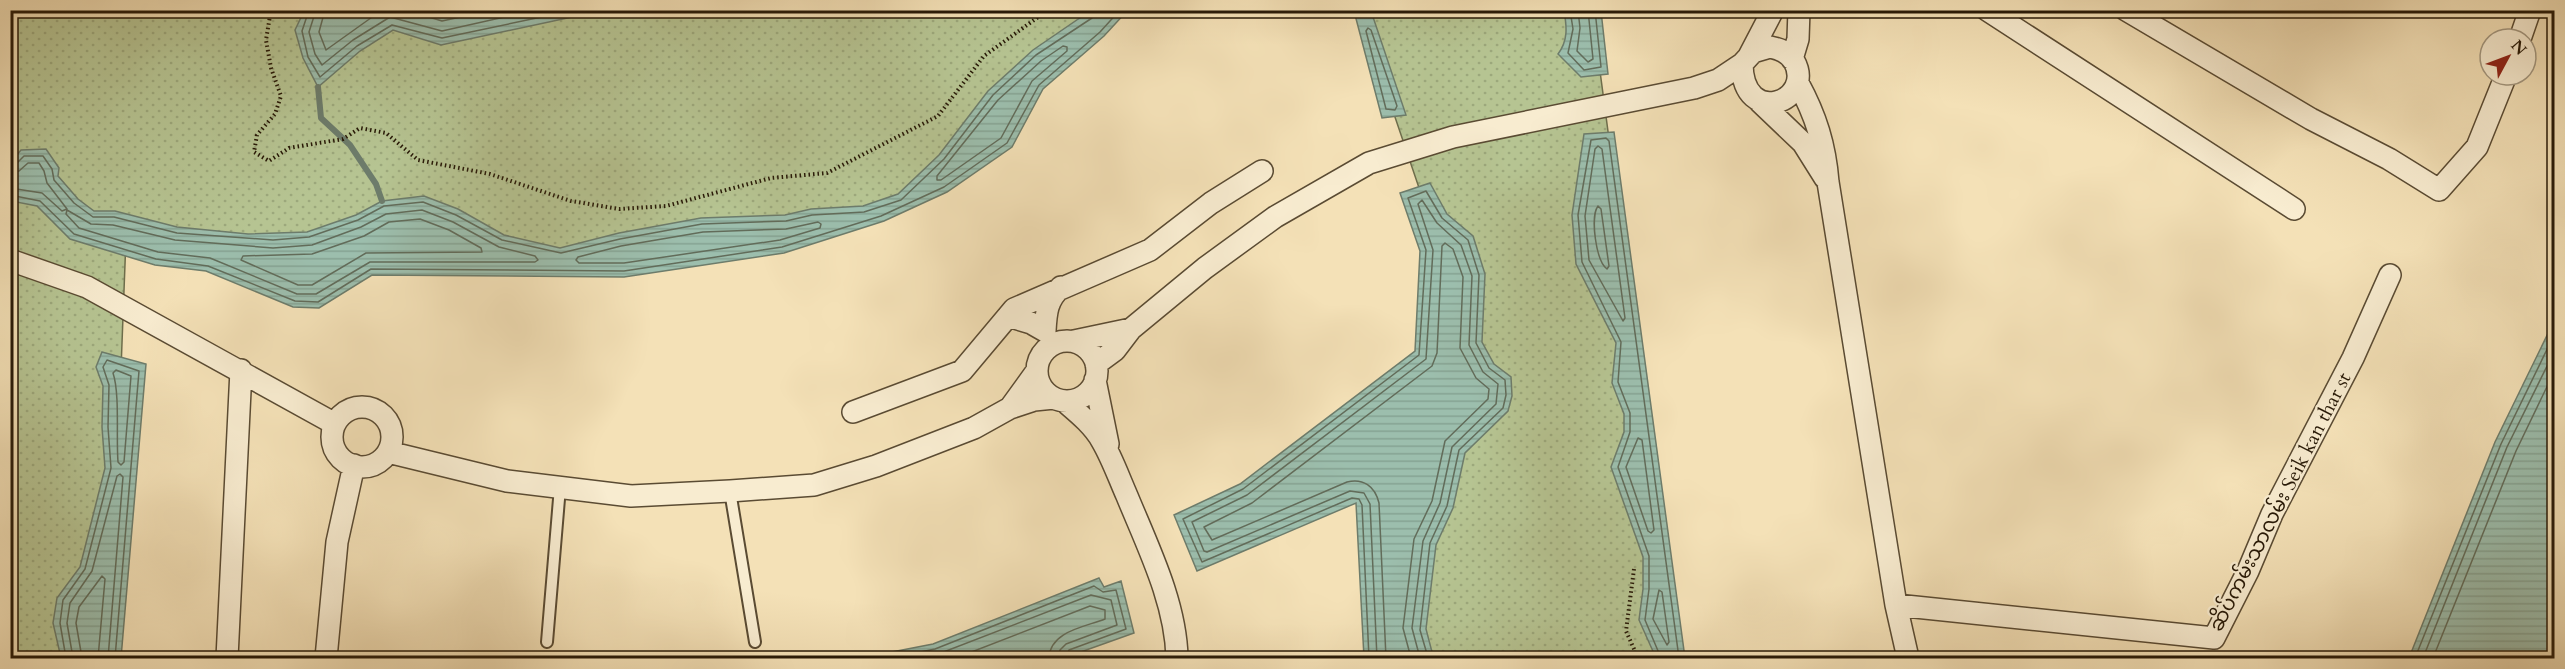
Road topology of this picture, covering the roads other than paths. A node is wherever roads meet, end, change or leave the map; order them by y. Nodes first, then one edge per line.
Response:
1 (1773, 10) edge
2 (1799, 10) edge
3 (1987, 10) edge
4 (2126, 10) edge
5 (2530, 10) edge
6 (2524, 27) edge
7 (1792, 58) junction
8 (1745, 60) junction
9 (1798, 83) junction
10 (2501, 87) edge
11 (1694, 88) junction
12 (1755, 98) junction
13 (1262, 171) dead end
14 (1828, 182) junction
15 (2294, 208) dead end
16 (10, 260) edge
17 (2390, 275) dead end
18 (1063, 286) junction
19 (1008, 316) junction
20 (1131, 329) junction
21 (1047, 339) junction
22 (1074, 342) junction
23 (242, 370) junction
24 (1036, 372) junction
25 (1096, 372) junction
26 (1059, 400) junction
27 (1010, 408) junction
28 (853, 412) dead end
29 (335, 424) junction
30 (388, 452) junction
31 (354, 465) junction
32 (1113, 465) junction
33 (560, 488) junction
34 (730, 491) junction
35 (1896, 604) junction
36 (547, 642) dead end
37 (754, 642) dead end
38 (227, 658) edge
39 (326, 658) edge
40 (1177, 658) edge
41 (1908, 658) edge

1 - 8 street
2 - 7 street
3 - 15 street
4 - 10 street
5 - 6 street
7 - 8 street
7 - 9 street
8 - 11 street
8 - 12 street
9 - 12 street
9 - 14 street
11 - 12 street
11 - 20 street
12 - 14 street
13 - 18 street
14 - 35 street
16 - 23 street
17 - 35 street, ဆိပ်ကမ်းသာလမ်း Seik kan thar st
18 - 19 street
18 - 21 street
19 - 21 street
19 - 28 street
20 - 22 street
20 - 25 street
21 - 22 street
21 - 24 street
22 - 25 street
23 - 29 street
23 - 38 street
24 - 26 street
24 - 27 street
25 - 26 street
25 - 32 street
26 - 27 street
26 - 32 street
27 - 34 street
29 - 30 street
29 - 31 street
30 - 31 street
30 - 33 street
31 - 39 street
32 - 40 street
33 - 34 street
33 - 36 lane
34 - 37 lane
35 - 41 street

